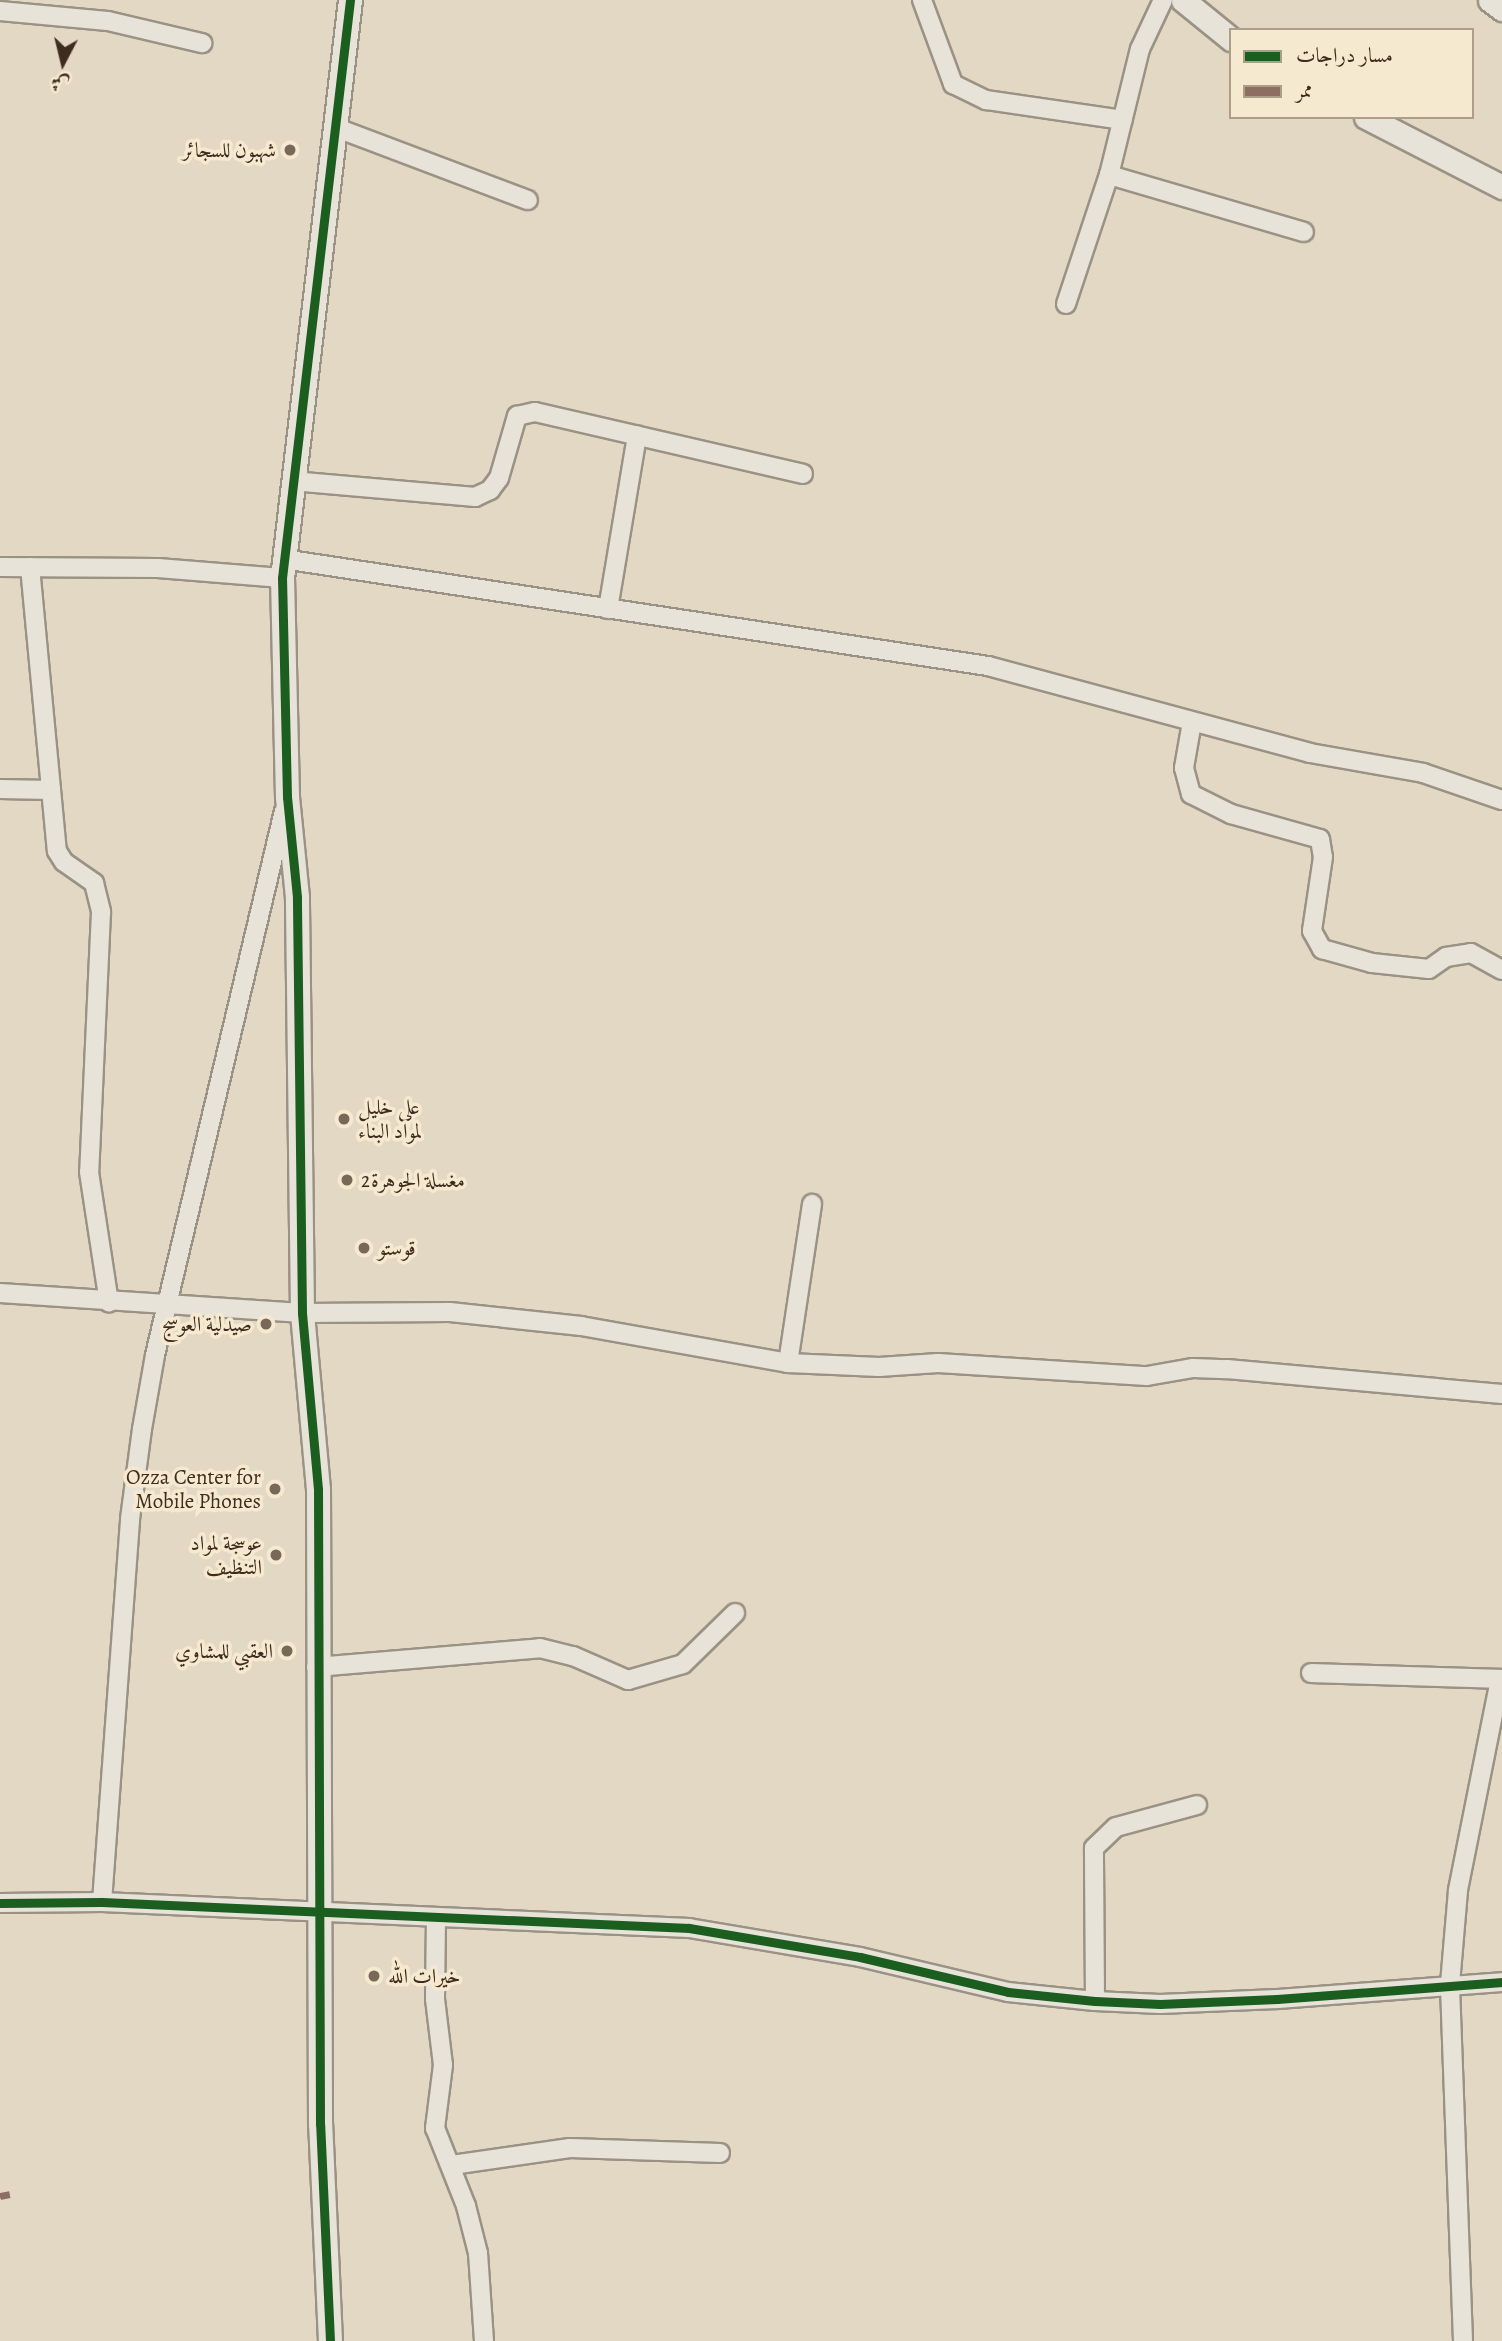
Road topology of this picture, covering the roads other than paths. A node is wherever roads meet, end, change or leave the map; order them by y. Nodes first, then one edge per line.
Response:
1 (350, 0) edge
2 (922, 0) edge
3 (1163, 0) edge
4 (1183, 0) edge
5 (1490, 0) edge
6 (1502, 9) edge
7 (0, 11) edge
8 (1229, 37) edge
9 (202, 43) dead end
10 (1370, 119) edge
11 (1123, 120) junction
12 (337, 128) junction
13 (1109, 175) junction
14 (1502, 187) edge
15 (528, 200) dead end
16 (1304, 232) dead end
17 (1066, 304) dead end
18 (637, 435) junction
19 (803, 474) dead end
20 (292, 481) junction
21 (0, 568) edge
22 (30, 568) junction
23 (282, 568) junction
24 (608, 609) junction
25 (1192, 722) junction
26 (0, 789) edge
27 (51, 790) junction
28 (287, 797) junction
29 (1502, 800) edge
30 (1502, 970) edge
31 (812, 1204) dead end
32 (0, 1293) edge
33 (109, 1302) junction
34 (169, 1306) junction
35 (302, 1313) junction
36 (788, 1363) junction
37 (1502, 1394) edge
38 (735, 1613) dead end
39 (316, 1667) junction
40 (1311, 1673) dead end
41 (1501, 1679) edge
42 (1197, 1805) dead end
43 (102, 1902) junction
44 (0, 1903) edge
45 (320, 1912) junction
46 (436, 1917) junction
47 (1502, 1982) edge
48 (1450, 1984) junction
49 (1095, 2001) junction
50 (720, 2154) dead end
51 (452, 2165) junction
52 (330, 2341) edge
53 (484, 2341) edge
54 (1463, 2341) edge

1 - 12 street
2 - 11 street
3 - 11 street
4 - 8 street
5 - 6 street
7 - 9 street
10 - 14 street
11 - 13 street
12 - 15 street
12 - 20 street
13 - 16 street
13 - 17 street
18 - 19 street
18 - 20 street
18 - 24 street
20 - 23 street
21 - 22 street
22 - 23 street
22 - 27 street
23 - 24 street
23 - 28 street
24 - 25 street
25 - 29 street
25 - 30 street
26 - 27 street
27 - 33 street
28 - 34 street
28 - 35 street
31 - 36 street
32 - 33 street
33 - 34 street
34 - 35 street
34 - 43 street
35 - 36 street
35 - 39 street
36 - 37 street
38 - 39 street
39 - 45 street
40 - 41 street
41 - 48 street
42 - 49 street
43 - 44 street
43 - 45 street
45 - 46 street
45 - 52 street
46 - 49 street
46 - 51 street
47 - 48 street
48 - 49 street
48 - 54 street
50 - 51 street
51 - 53 street

